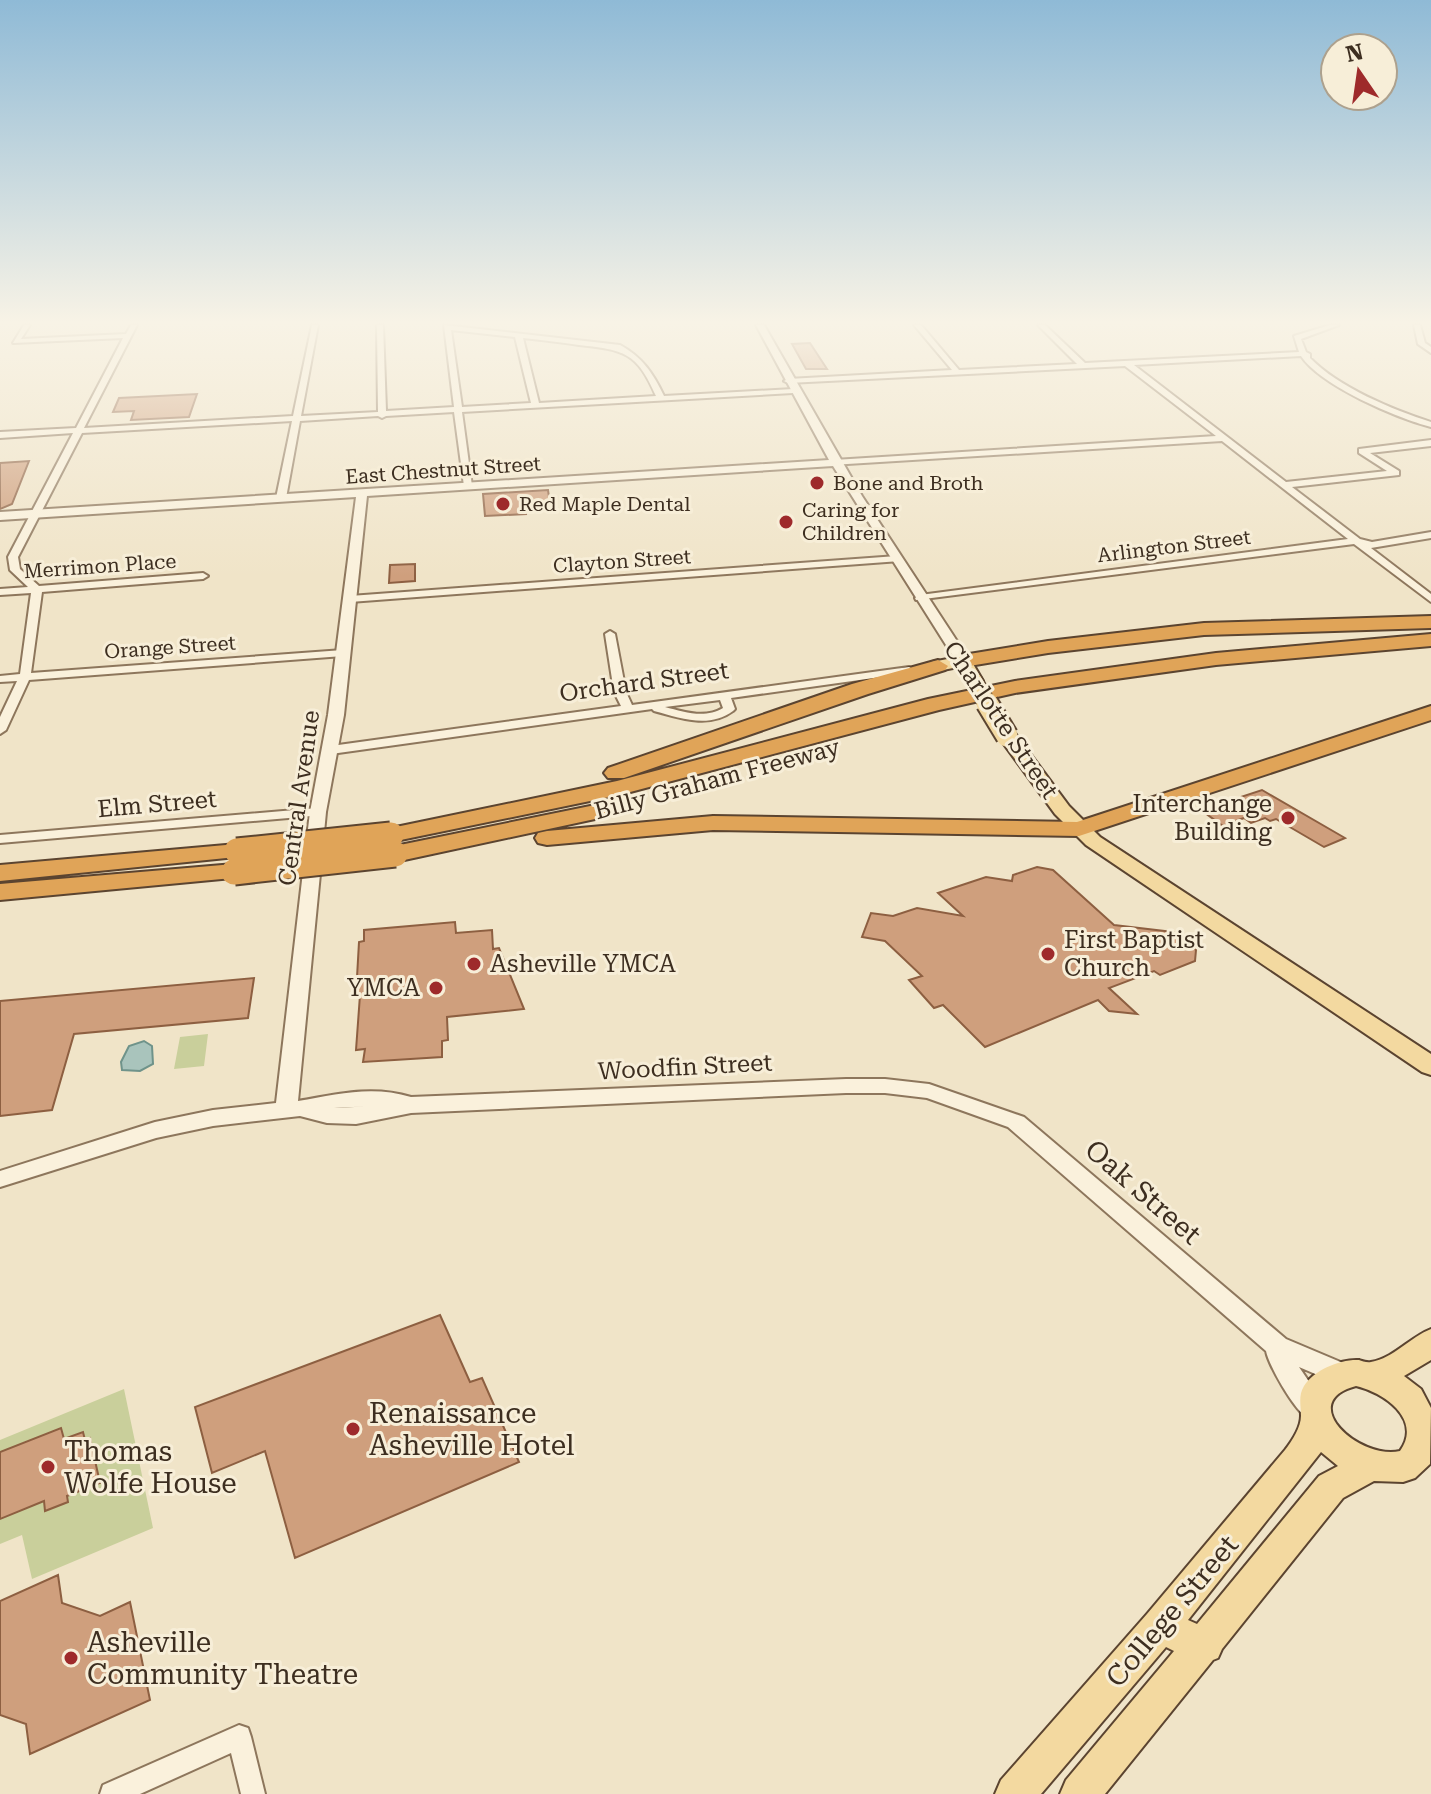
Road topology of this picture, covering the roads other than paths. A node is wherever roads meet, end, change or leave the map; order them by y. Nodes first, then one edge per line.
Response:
1 (90, 409) edge
2 (298, 409) edge
3 (382, 409) edge
4 (459, 409) edge
5 (510, 409) edge
6 (803, 409) edge
7 (1185, 409) edge
8 (1389, 409) edge
9 (459, 412) junction
10 (382, 416) junction
11 (296, 420) junction
12 (1430, 425) edge
13 (79, 431) junction
14 (0, 435) edge
15 (1223, 438) junction
16 (1431, 443) edge
17 (834, 463) junction
18 (1284, 485) junction
19 (468, 486) junction
20 (362, 493) junction
21 (281, 498) junction
22 (34, 514) junction
23 (0, 516) edge
24 (1431, 535) edge
25 (1355, 541) junction
26 (897, 559) junction
27 (203, 576) dead end
28 (37, 589) junction
29 (0, 592) edge
30 (920, 598) junction
31 (350, 599) junction
32 (1431, 599) edge
33 (1431, 622) edge
34 (610, 634) dead end
35 (1431, 640) edge
36 (343, 653) junction
37 (1431, 656) edge
38 (963, 661) junction
39 (938, 666) junction
40 (25, 677) junction
41 (0, 679) edge
42 (724, 694) junction
43 (649, 707) junction
44 (628, 710) junction
45 (1431, 713) edge
46 (0, 730) edge
47 (331, 750) junction
48 (318, 812) junction
49 (444, 826) junction
50 (1079, 829) junction
51 (0, 839) edge
52 (393, 844) junction
53 (428, 848) junction
54 (236, 862) junction
55 (0, 870) edge
56 (0, 892) edge
57 (1431, 1066) edge
58 (960, 1100) joint
59 (294, 1109) junction
60 (0, 1179) edge
61 (1431, 1342) edge
62 (1277, 1346) junction
63 (1356, 1375) junction
64 (1428, 1413) edge
65 (1315, 1414) junction
66 (1371, 1466) junction
67 (1424, 1467) edge
68 (1160, 1627) junction
69 (1205, 1645) junction
70 (112, 1794) edge
71 (253, 1794) edge
72 (1015, 1794) edge
73 (1080, 1794) edge

1 - 13 street
2 - 11 street
3 - 10 street
4 - 9 street
5 - 9 street
6 - 17 street, Charlotte Street
7 - 15 street
8 - 12 street
9 - 10 street
9 - 19 street
10 - 11 street
11 - 13 street
11 - 21 street
13 - 14 street
13 - 22 street
15 - 17 street, East Chestnut Street
15 - 18 street
16 - 18 street
17 - 19 street, East Chestnut Street
17 - 26 street, Charlotte Street
18 - 25 street
19 - 20 street, East Chestnut Street
20 - 21 street, East Chestnut Street
20 - 31 street, Central Avenue
21 - 22 street, East Chestnut Street
22 - 23 street, East Chestnut Street
22 - 28 street
24 - 25 street, Arlington Street
25 - 30 street, Arlington Street
25 - 32 street
26 - 30 street, Charlotte Street
26 - 31 street, Clayton Street
27 - 28 street, Merrimon Place
28 - 29 street, Merrimon Place
28 - 40 street
30 - 38 street, Charlotte Street
31 - 36 street, Central Avenue
33 - 38 highway
34 - 44 street
35 - 49 highway, Billy Graham Freeway
36 - 40 street, Orange Street
36 - 47 street, Central Avenue
37 - 53 highway, Billy Graham Freeway
38 - 39 main road, Orchard Street
38 - 50 main road, Charlotte Street, bridge
39 - 42 street, Orchard Street
39 - 49 highway
40 - 41 street, Orange Street
40 - 46 street
42 - 43 street, Orchard Street
42 - 43 street
43 - 44 street, Orchard Street
44 - 47 street, Orchard Street
45 - 50 highway
47 - 48 street, Central Avenue
48 - 51 street, Elm Street
48 - 59 street, Central Avenue
49 - 52 highway, Billy Graham Freeway
50 - 53 highway
50 - 57 main road, Charlotte Street
52 - 53 highway, Billy Graham Freeway
52 - 54 highway, Billy Graham Freeway, bridge
54 - 55 highway, Billy Graham Freeway
54 - 56 highway, Billy Graham Freeway
58 - 59 street, Woodfin Street
58 - 62 street, Oak Street
59 - 60 street, Woodfin Street
61 - 63 main road
62 - 63 street, Oak Street
62 - 65 street, Oak Street
63 - 64 main road
63 - 65 main road
64 - 67 main road
65 - 66 main road
65 - 68 main road, College Street
66 - 67 main road
66 - 69 main road, College Street
68 - 69 main road
68 - 72 main road, College Street
69 - 73 main road, College Street
70 - 71 street

